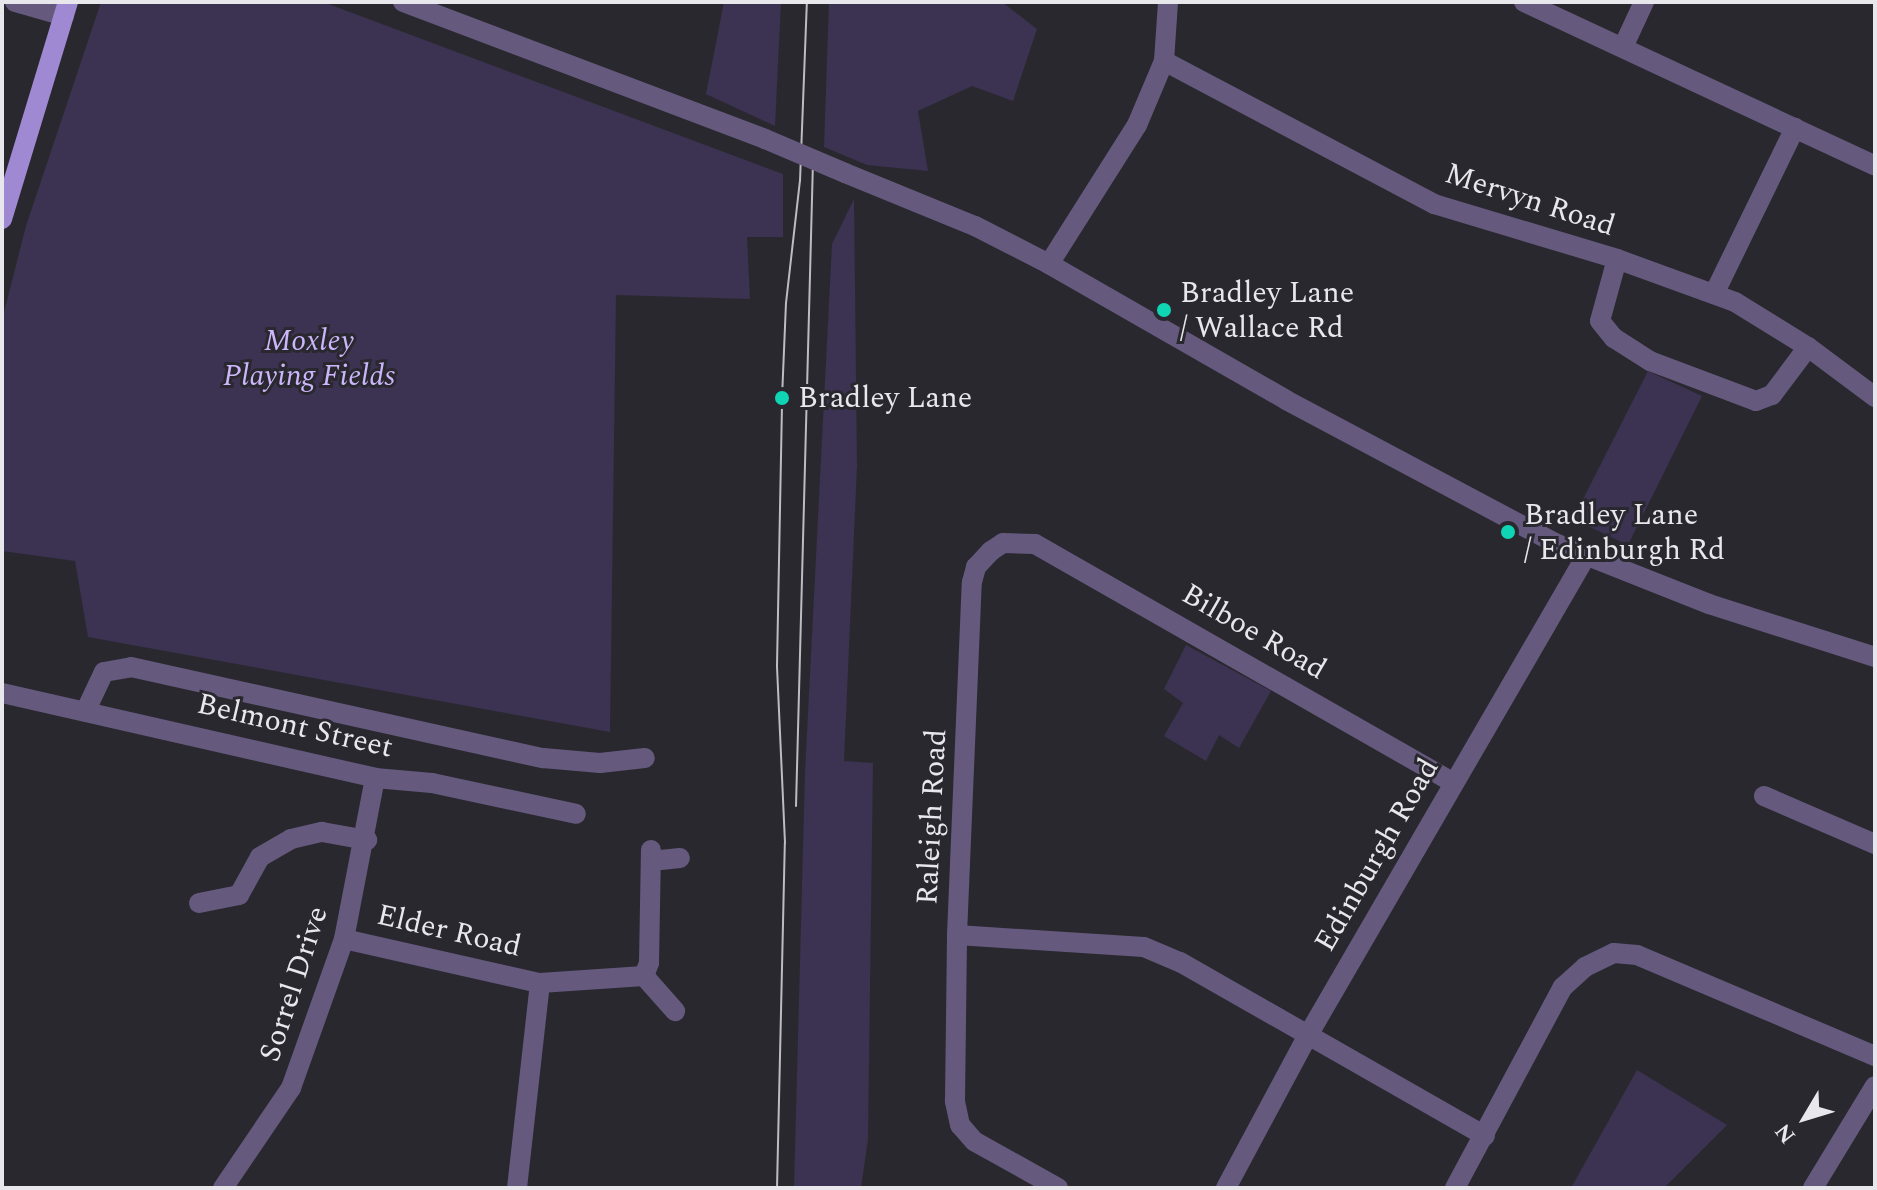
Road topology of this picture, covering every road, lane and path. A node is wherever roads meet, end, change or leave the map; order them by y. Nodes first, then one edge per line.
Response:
1 (15, 2) edge
2 (403, 2) edge
3 (1168, 2) edge
4 (1524, 2) edge
5 (1644, 2) edge
6 (66, 9) edge
7 (1624, 45) junction
8 (1164, 61) junction
9 (1795, 128) junction
10 (1875, 166) edge
11 (2, 219) edge
12 (1617, 259) junction
13 (1049, 264) junction
14 (1714, 294) junction
15 (1808, 347) junction
16 (1875, 397) edge
17 (1021, 541) joint
18 (1586, 556) junction
19 (1875, 657) edge
20 (2, 693) edge
21 (86, 710) junction
22 (645, 758) dead end
23 (375, 778) junction
24 (1453, 782) junction
25 (1764, 796) dead end
26 (576, 814) dead end
27 (367, 840) junction
28 (1875, 844) edge
29 (680, 858) dead end
30 (199, 903) dead end
31 (957, 935) junction
32 (344, 939) junction
33 (644, 976) junction
34 (540, 983) junction
35 (675, 1011) dead end
36 (1307, 1037) junction
37 (1875, 1056) edge
38 (1875, 1086) edge
39 (1485, 1136) junction
40 (223, 1188) edge
41 (517, 1188) edge
42 (1058, 1188) edge
43 (1226, 1188) edge
44 (1455, 1188) edge
45 (1813, 1188) edge

1 - 6 street
2 - 13 street, bridge
3 - 8 street
4 - 7 street
5 - 7 street
6 - 11 main road
7 - 9 street
8 - 12 street, Mervyn Road
8 - 13 street
9 - 10 street
9 - 14 street
12 - 14 street, Mervyn Road
12 - 15 street
13 - 18 street
14 - 15 street, Mervyn Road
15 - 16 street, Mervyn Road
17 - 24 street, Bilboe Road
17 - 31 street, Raleigh Road
18 - 19 street
18 - 24 street, Edinburgh Road
20 - 21 street, Belmont Street
21 - 22 street
21 - 23 street, Belmont Street
23 - 26 street, Belmont Street
23 - 27 street, Sorrel Drive
24 - 36 street, Edinburgh Road
25 - 28 street
27 - 30 street
27 - 32 street, Sorrel Drive
29 - 33 street
31 - 36 street
31 - 42 street, Raleigh Road
32 - 34 street, Elder Road
32 - 40 street, Sorrel Drive
33 - 34 street, Elder Road
33 - 35 street
34 - 41 street
36 - 39 street
36 - 43 street, Edinburgh Road
37 - 39 street
38 - 45 street
39 - 44 street

